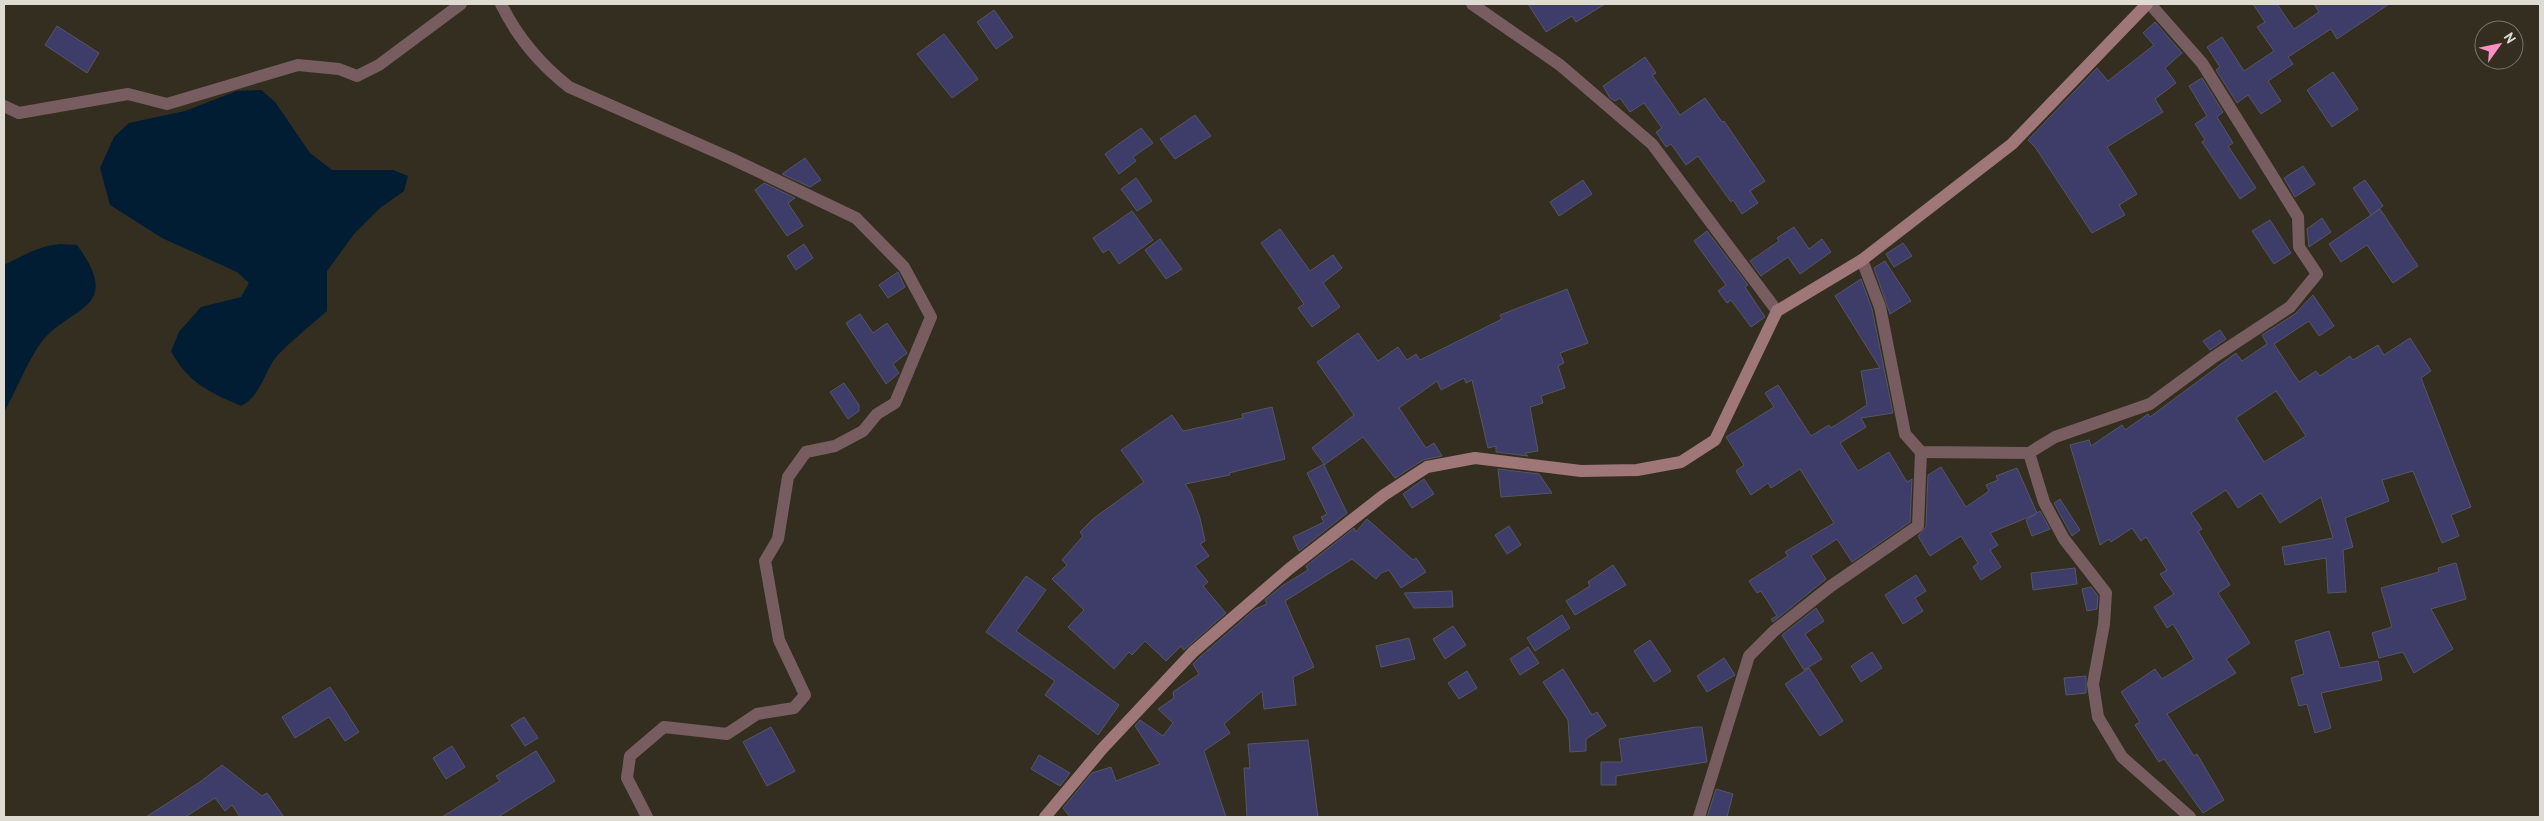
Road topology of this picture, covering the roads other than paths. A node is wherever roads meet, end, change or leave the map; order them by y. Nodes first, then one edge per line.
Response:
1 (461, 4) edge
2 (501, 4) edge
3 (1472, 4) edge
4 (2148, 4) edge
5 (4, 106) edge
6 (1862, 260) junction
7 (1777, 311) junction
8 (1920, 452) junction
9 (2029, 453) junction
10 (647, 817) edge
11 (1045, 817) edge
12 (1699, 817) edge
13 (2190, 817) edge

1 - 5 street
2 - 10 street
3 - 7 street
4 - 6 street
4 - 9 street
6 - 7 street
6 - 8 street
7 - 11 street
8 - 9 street
8 - 12 street
9 - 13 street

